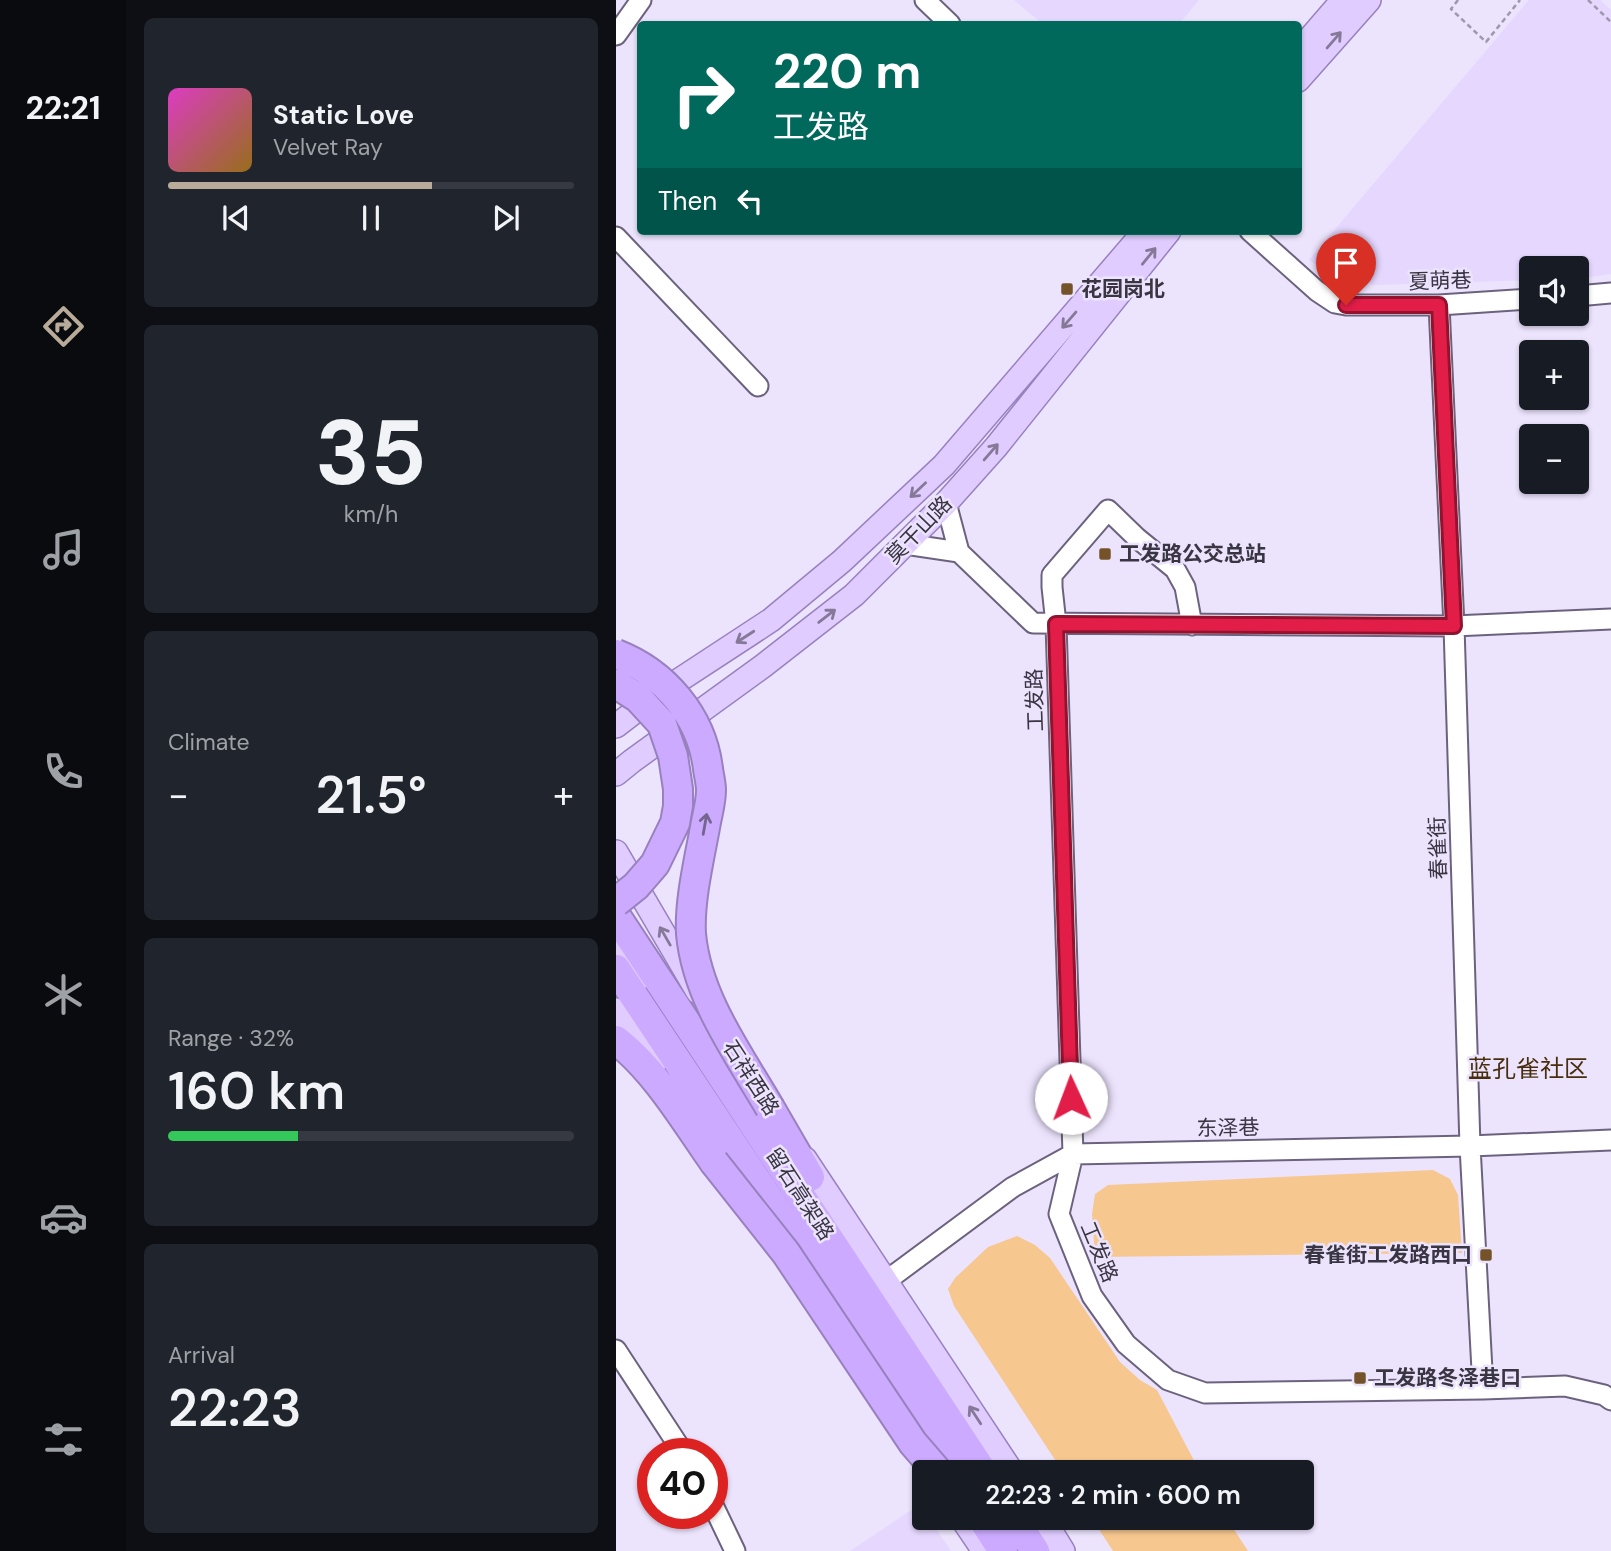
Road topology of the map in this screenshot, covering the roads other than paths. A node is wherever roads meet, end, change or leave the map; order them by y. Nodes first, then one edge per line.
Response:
1 (641, 0) edge
2 (925, 0) edge
3 (1343, 0) edge
4 (1369, 0) edge
5 (947, 21) edge
6 (616, 35) edge
7 (1302, 47) edge
8 (1302, 75) edge
9 (1142, 235) edge
10 (1166, 235) edge
11 (1254, 235) edge
12 (616, 237) edge
13 (1611, 293) edge
14 (1589, 295) edge
15 (1519, 300) edge
16 (1439, 305) junction
17 (758, 386) dead end
18 (946, 503) junction
19 (905, 544) junction
20 (959, 552) junction
21 (1611, 620) edge
22 (1056, 624) junction
23 (1192, 625) junction
24 (1454, 626) junction
25 (616, 654) edge
26 (616, 684) edge
27 (616, 726) edge
28 (616, 774) edge
29 (616, 852) edge
30 (616, 902) edge
31 (616, 916) edge
32 (616, 921) edge
33 (616, 950) edge
34 (616, 969) edge
35 (616, 1010) edge
36 (616, 1040) edge
37 (709, 1076) junction
38 (1611, 1140) edge
39 (1470, 1146) junction
40 (1073, 1154) junction
41 (886, 1281) junction
42 (616, 1350) edge
43 (912, 1363) junction
44 (1483, 1390) junction
45 (1611, 1400) edge
46 (674, 1438) edge
47 (923, 1460) edge
48 (928, 1460) edge
49 (943, 1460) edge
50 (952, 1460) edge
51 (974, 1460) edge
52 (974, 1460) edge
53 (1004, 1460) edge
54 (724, 1529) edge
55 (992, 1530) edge
56 (995, 1530) edge
57 (1001, 1530) edge
58 (1050, 1530) edge
59 (735, 1551) edge
60 (1003, 1551) edge
61 (1012, 1551) edge
62 (1034, 1551) edge
63 (1063, 1551) edge

1 - 6 street
2 - 5 street
3 - 7 main road
8 -> 4 main road
9 -> 27 main road, 莫干山路
18 -> 10 main road, 莫干山路
11 - 16 street, 夏萌巷
12 - 17 street
13 - 14 street
15 - 16 street, 夏萌巷
16 - 24 street, 春雀街
18 - 19 main road, 莫干山路
18 - 20 street
19 - 20 street
28 -> 19 main road, 莫干山路
20 - 22 street
21 - 24 street
22 - 23 street
22 - 23 street, 工发路
22 - 40 street, 工发路
23 - 24 street
24 - 39 street, 春雀街
43 -> 25 highway, bridge
26 - 30 highway, bridge
41 -> 29 main road, 石祥西路
31 - 43 highway, 留石高架路
32 - 37 main road
33 - 37 main road
34 - 49 highway, 留石高架路
35 - 47 main road
36 - 48 highway, bridge
37 - 50 main road
37 - 52 main road
38 - 39 street, 东泽巷
39 - 40 street, 东泽巷
39 - 44 street, 春雀街
40 - 41 street, 东泽巷
40 - 44 street, 工发路
53 -> 41 main road, 石祥西路
42 - 46 street
43 - 51 highway, 留石高架路
44 - 45 street, 工发路
54 - 59 street
55 - 60 highway
56 - 61 main road
57 - 62 highway
58 - 63 main road

